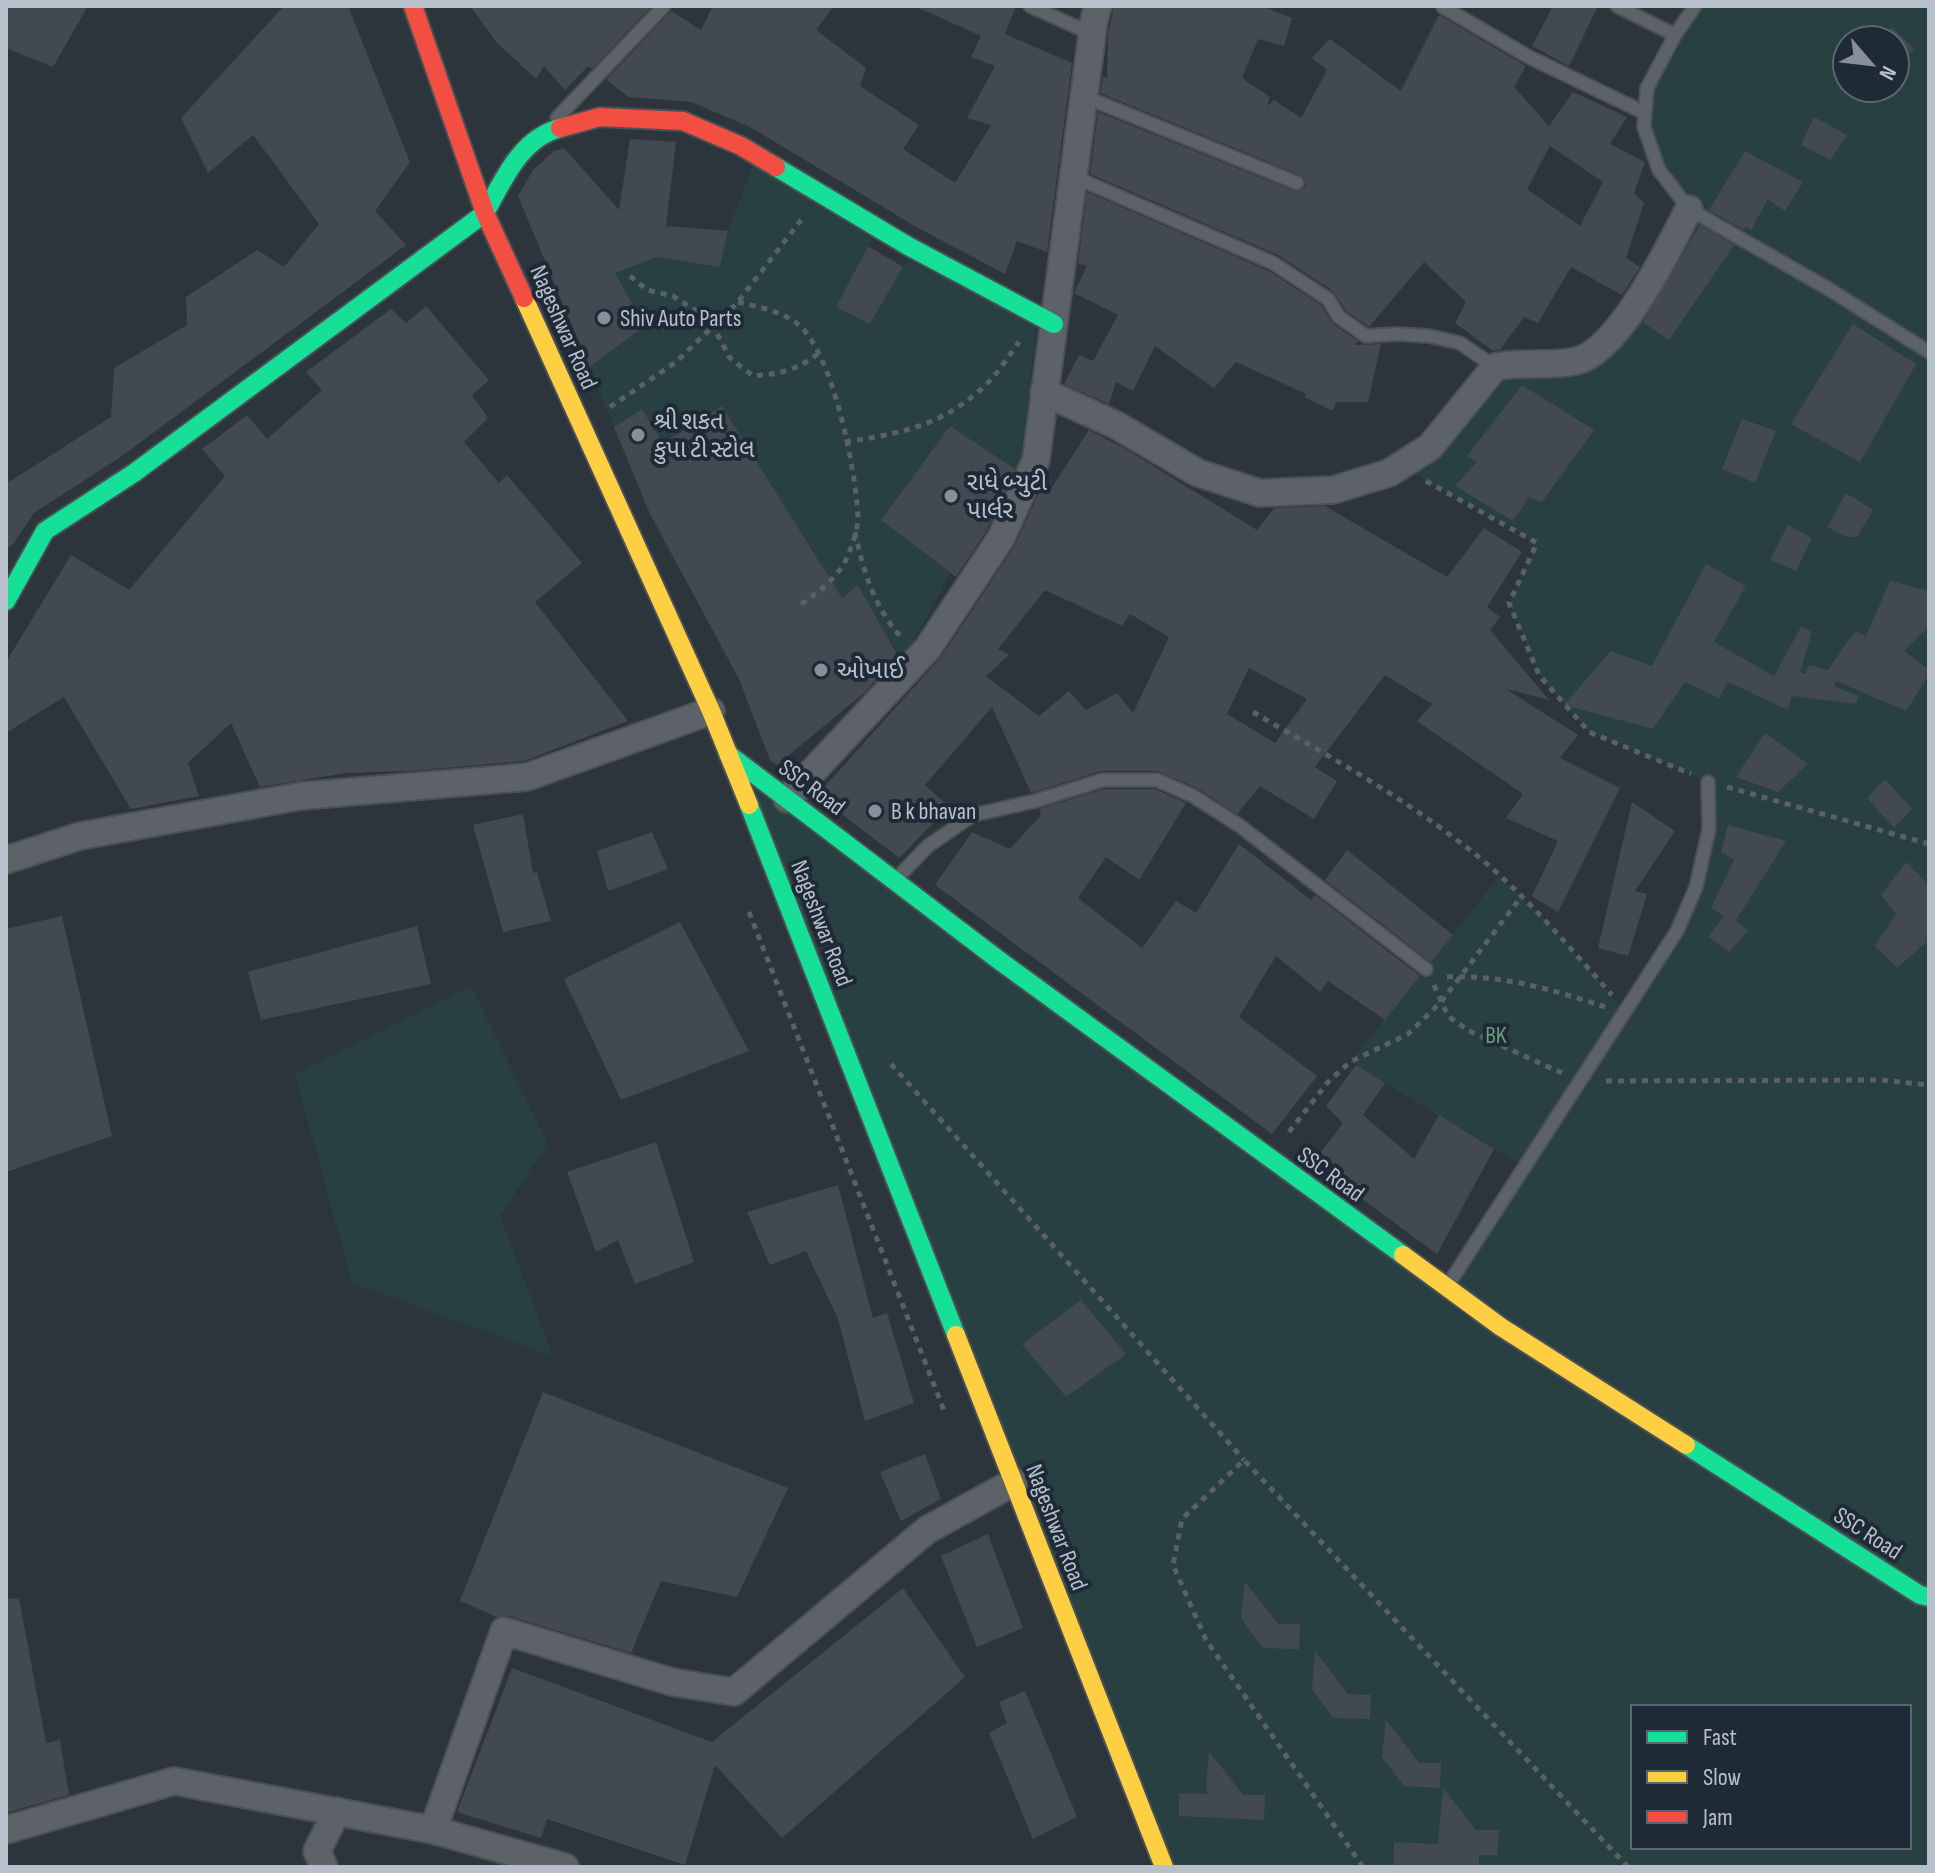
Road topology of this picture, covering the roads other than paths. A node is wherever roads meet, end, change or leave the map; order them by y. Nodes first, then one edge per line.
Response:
1 (413, 6) edge
2 (664, 6) edge
3 (1030, 6) edge
4 (1098, 6) edge
5 (1617, 6) edge
6 (1695, 6) edge
7 (1443, 7) edge
8 (1092, 34) junction
9 (1675, 35) junction
10 (1083, 96) junction
11 (1645, 113) junction
12 (544, 132) junction
13 (1072, 176) junction
14 (1297, 183) dead end
15 (1689, 209) junction
16 (485, 213) junction
17 (1043, 318) junction
18 (1929, 352) edge
19 (1495, 367) junction
20 (1044, 392) junction
21 (6, 601) edge
22 (711, 711) junction
23 (728, 754) junction
24 (1708, 782) road end
25 (787, 799) junction
26 (6, 860) edge
27 (894, 881) junction
28 (1426, 969) road end
29 (1447, 1288) junction
30 (1014, 1482) junction
31 (1929, 1597) edge
32 (337, 1811) junction
33 (6, 1830) edge
34 (433, 1830) junction
35 (324, 1867) edge
36 (565, 1867) edge
37 (1164, 1867) edge

1 - 16 street, Nageshwar Road
2 - 12 lane
3 - 8 lane
4 - 8 street
5 - 9 lane
6 - 9 lane
7 - 11 lane
8 - 10 street
9 - 11 lane
10 - 13 street
10 - 14 lane
11 - 15 lane
12 - 16 street
12 - 17 street
13 - 17 street
13 - 19 lane
15 - 18 lane
15 - 19 street
16 - 21 street
16 - 22 street, Nageshwar Road
17 - 20 street
19 - 20 street
20 - 25 street
22 - 23 street, Nageshwar Road
22 - 26 street
23 - 25 street, SSC Road
23 - 30 street, Nageshwar Road
24 - 29 lane
25 - 27 street, SSC Road
27 - 28 lane
27 - 29 street, SSC Road
29 - 31 street, SSC Road
30 - 34 street
30 - 37 street, Nageshwar Road
32 - 33 street
32 - 34 street
32 - 35 street
34 - 36 street

